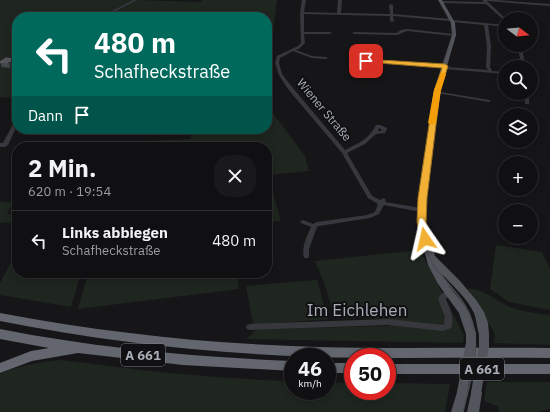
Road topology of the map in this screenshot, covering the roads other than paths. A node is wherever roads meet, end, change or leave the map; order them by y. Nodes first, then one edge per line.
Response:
1 (135, 0) edge
2 (304, 0) edge
3 (340, 0) edge
4 (531, 0) edge
5 (441, 1) edge
6 (485, 1) edge
7 (550, 3) edge
8 (391, 5) dead end
9 (112, 12) edge
10 (302, 13) junction
11 (498, 13) edge
12 (339, 14) junction
13 (393, 16) junction
14 (392, 21) dead end
15 (452, 21) junction
16 (486, 24) junction
17 (498, 25) edge
18 (303, 33) junction
19 (330, 33) dead end
20 (354, 33) dead end
21 (454, 35) junction
22 (292, 50) junction
23 (326, 58) dead end
24 (350, 60) dead end
25 (445, 67) junction
26 (490, 71) junction
27 (498, 72) edge
28 (437, 92) junction
29 (489, 101) dead end
30 (12, 129) edge
31 (375, 133) dead end
32 (2, 145) edge
33 (344, 152) junction
34 (382, 201) junction
35 (422, 208) junction
36 (303, 222) dead end
37 (314, 226) junction
38 (306, 256) dead end
39 (431, 256) junction
40 (449, 293) junction
41 (0, 317) edge
42 (250, 328) dead end
43 (0, 334) edge
44 (82, 348) junction
45 (550, 353) edge
46 (284, 365) edge
47 (0, 368) edge
48 (396, 369) edge
49 (550, 369) edge
50 (457, 412) edge
51 (473, 412) edge

1 - 9 street
2 - 10 street
3 - 12 street
4 - 7 street
5 - 6 street
5 - 15 main road
6 - 7 street
6 - 11 street
8 - 13 street
10 - 12 street
10 - 18 street
12 - 13 street
13 - 14 street
13 - 15 street
15 - 16 street
15 - 21 main road
16 - 17 street
16 - 26 street
18 - 19 street
18 - 22 street, Wiener Straße
20 - 21 street
21 - 25 main road
22 - 23 street, Wiener Straße
22 - 33 street, Wiener Straße
24 - 25 street
25 - 26 street
25 - 28 main road
26 - 27 street
28 - 29 street
28 - 35 main road
30 - 32 street
31 - 33 street
33 - 34 street, Wiener Straße
34 - 35 street, Wiener Straße
34 - 37 street
35 - 39 main road
36 - 37 street
37 - 38 street
39 - 40 main road
39 - 51 main road, bridge
40 - 42 street, Im Eichlehen
40 - 50 main road, bridge
41 - 45 highway, A 661
43 - 44 highway, A 661
44 - 46 highway, A 661
44 - 47 highway, A 661
48 - 49 highway, A 661

